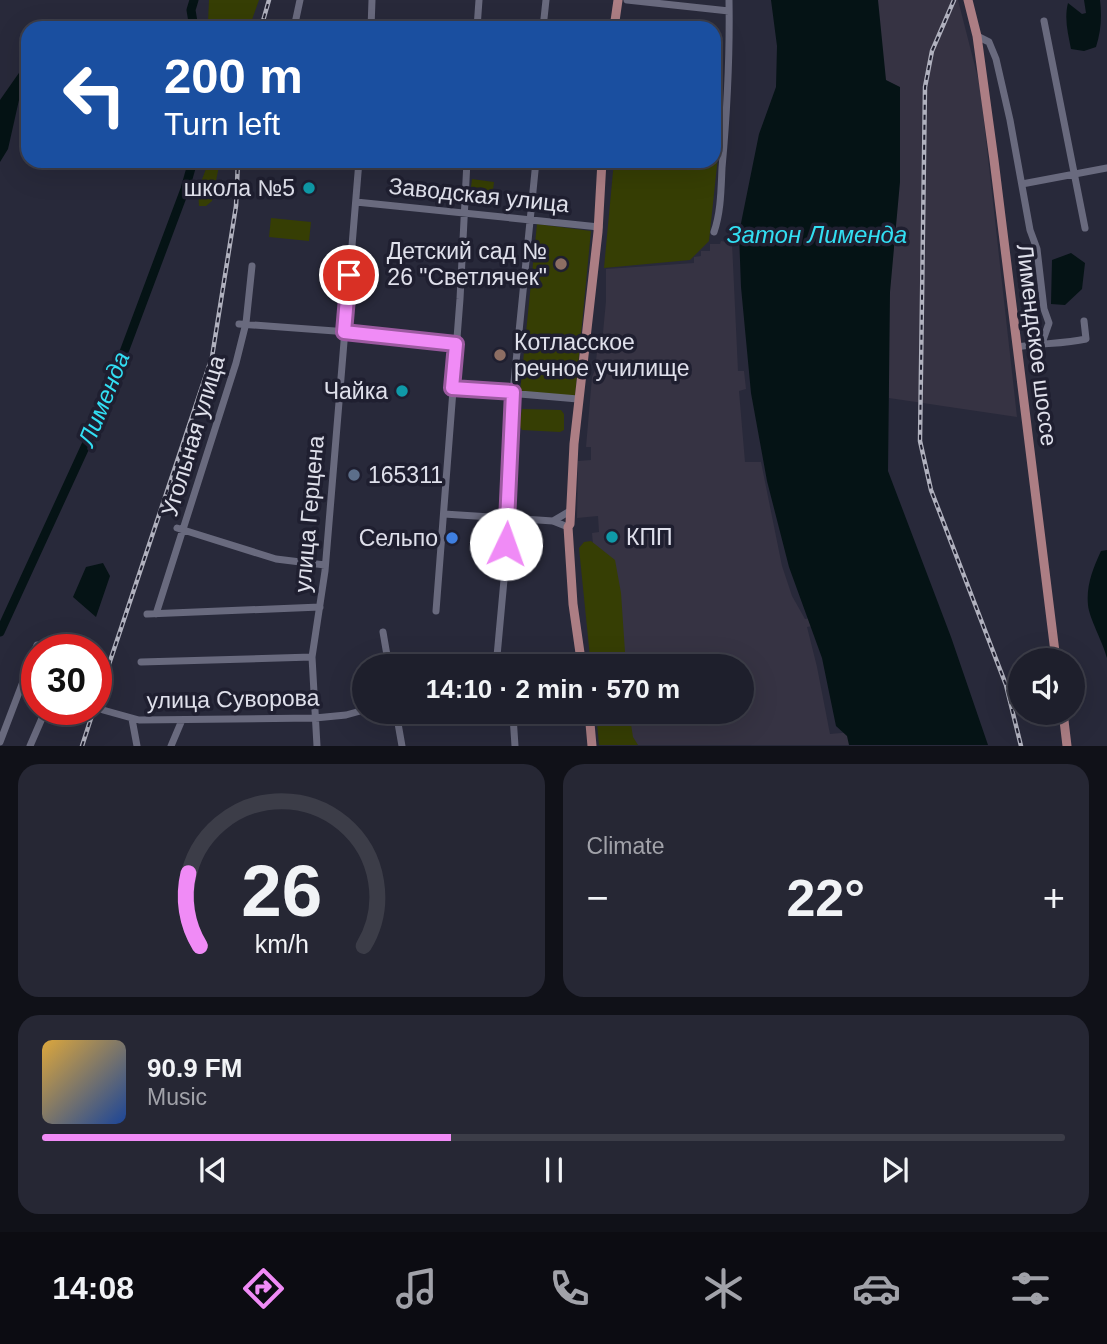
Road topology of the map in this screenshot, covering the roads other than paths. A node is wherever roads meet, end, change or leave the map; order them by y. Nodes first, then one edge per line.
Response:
1 (300, 0) edge
2 (372, 0) edge
3 (479, 0) edge
4 (546, 0) edge
5 (618, 0) edge
6 (627, 0) edge
7 (729, 0) edge
8 (968, 0) edge
9 (729, 11) junction
10 (296, 21) edge
11 (371, 21) edge
12 (478, 21) edge
13 (544, 21) edge
14 (615, 21) edge
15 (1044, 21) dead end
16 (977, 36) junction
17 (723, 152) joint
18 (358, 168) edge
19 (467, 168) edge
20 (535, 168) edge
21 (603, 168) edge
22 (1107, 168) edge
23 (1073, 175) junction
24 (1022, 184) junction
25 (356, 202) junction
26 (466, 214) junction
27 (530, 219) junction
28 (599, 227) junction
29 (1085, 228) dead end
30 (714, 232) dead end
31 (252, 265) dead end
32 (1084, 321) dead end
33 (243, 324) junction
34 (344, 332) junction
35 (1042, 343) junction
36 (456, 344) junction
37 (1017, 347) junction
38 (452, 388) junction
39 (513, 392) junction
40 (579, 399) junction
41 (570, 511) junction
42 (444, 514) junction
43 (507, 519) junction
44 (553, 521) junction
45 (568, 527) junction
46 (181, 529) junction
47 (325, 565) junction
48 (320, 607) junction
49 (436, 611) dead end
50 (383, 632) dead end
51 (1055, 648) edge
52 (387, 654) edge
53 (497, 654) edge
54 (580, 654) edge
55 (312, 657) junction
56 (141, 662) dead end
57 (21, 687) edge
58 (112, 713) edge
59 (352, 713) edge
60 (315, 718) junction
61 (132, 719) junction
62 (182, 720) junction
63 (398, 724) edge
64 (514, 724) edge
65 (590, 724) edge
66 (39, 725) edge
67 (1065, 725) edge
68 (0, 742) edge
69 (30, 746) edge
70 (137, 746) edge
71 (171, 746) edge
72 (317, 746) edge
73 (402, 746) edge
74 (516, 746) edge
75 (592, 746) edge
76 (1067, 746) edge

1 - 10 street
2 - 11 street
3 - 12 street
4 - 13 street
5 - 14 main road
6 - 9 street
7 - 9 street
8 - 16 main road, Лимендское шоссе
9 - 17 street
15 - 23 street
16 - 24 street, Лимендское шоссе
16 - 37 main road, Лимендское шоссе
17 - 30 street
18 - 25 street, улица Герцена
19 - 26 street
20 - 27 street
21 - 28 main road
22 - 23 street
23 - 24 street
23 - 29 street
24 - 35 street, Лимендское шоссе
25 - 26 street, Заводская улица
25 - 34 street, улица Герцена
26 - 27 street, Заводская улица
26 - 36 street
27 - 28 street, Заводская улица
27 - 39 street
28 - 40 main road
31 - 33 street, Угольная улица
32 - 35 street
33 - 34 street
33 - 46 street, Угольная улица
34 - 36 street
34 - 47 street, улица Герцена
35 - 37 street
36 - 38 street
37 - 51 main road, Лимендское шоссе
38 - 39 street
38 - 42 street
39 - 40 street
39 - 43 street
40 - 41 main road
41 - 44 street
41 - 45 main road
42 - 43 street
42 - 49 street
43 - 44 street
43 - 53 street
44 - 45 street
45 - 54 main road
46 - 47 street
46 - 48 street, Угольная улица
47 - 48 street, улица Герцена
48 - 55 street, улица Герцена
50 - 52 street
55 - 56 street
55 - 60 street, улица Герцена
57 - 68 street
58 - 61 street, улица Суворова
59 - 60 street, улица Суворова
60 - 62 street, улица Суворова
60 - 72 street, улица Герцена
61 - 62 street, улица Суворова
61 - 70 street
62 - 71 street
63 - 73 street
64 - 74 street
65 - 75 main road
66 - 69 street
67 - 76 main road

